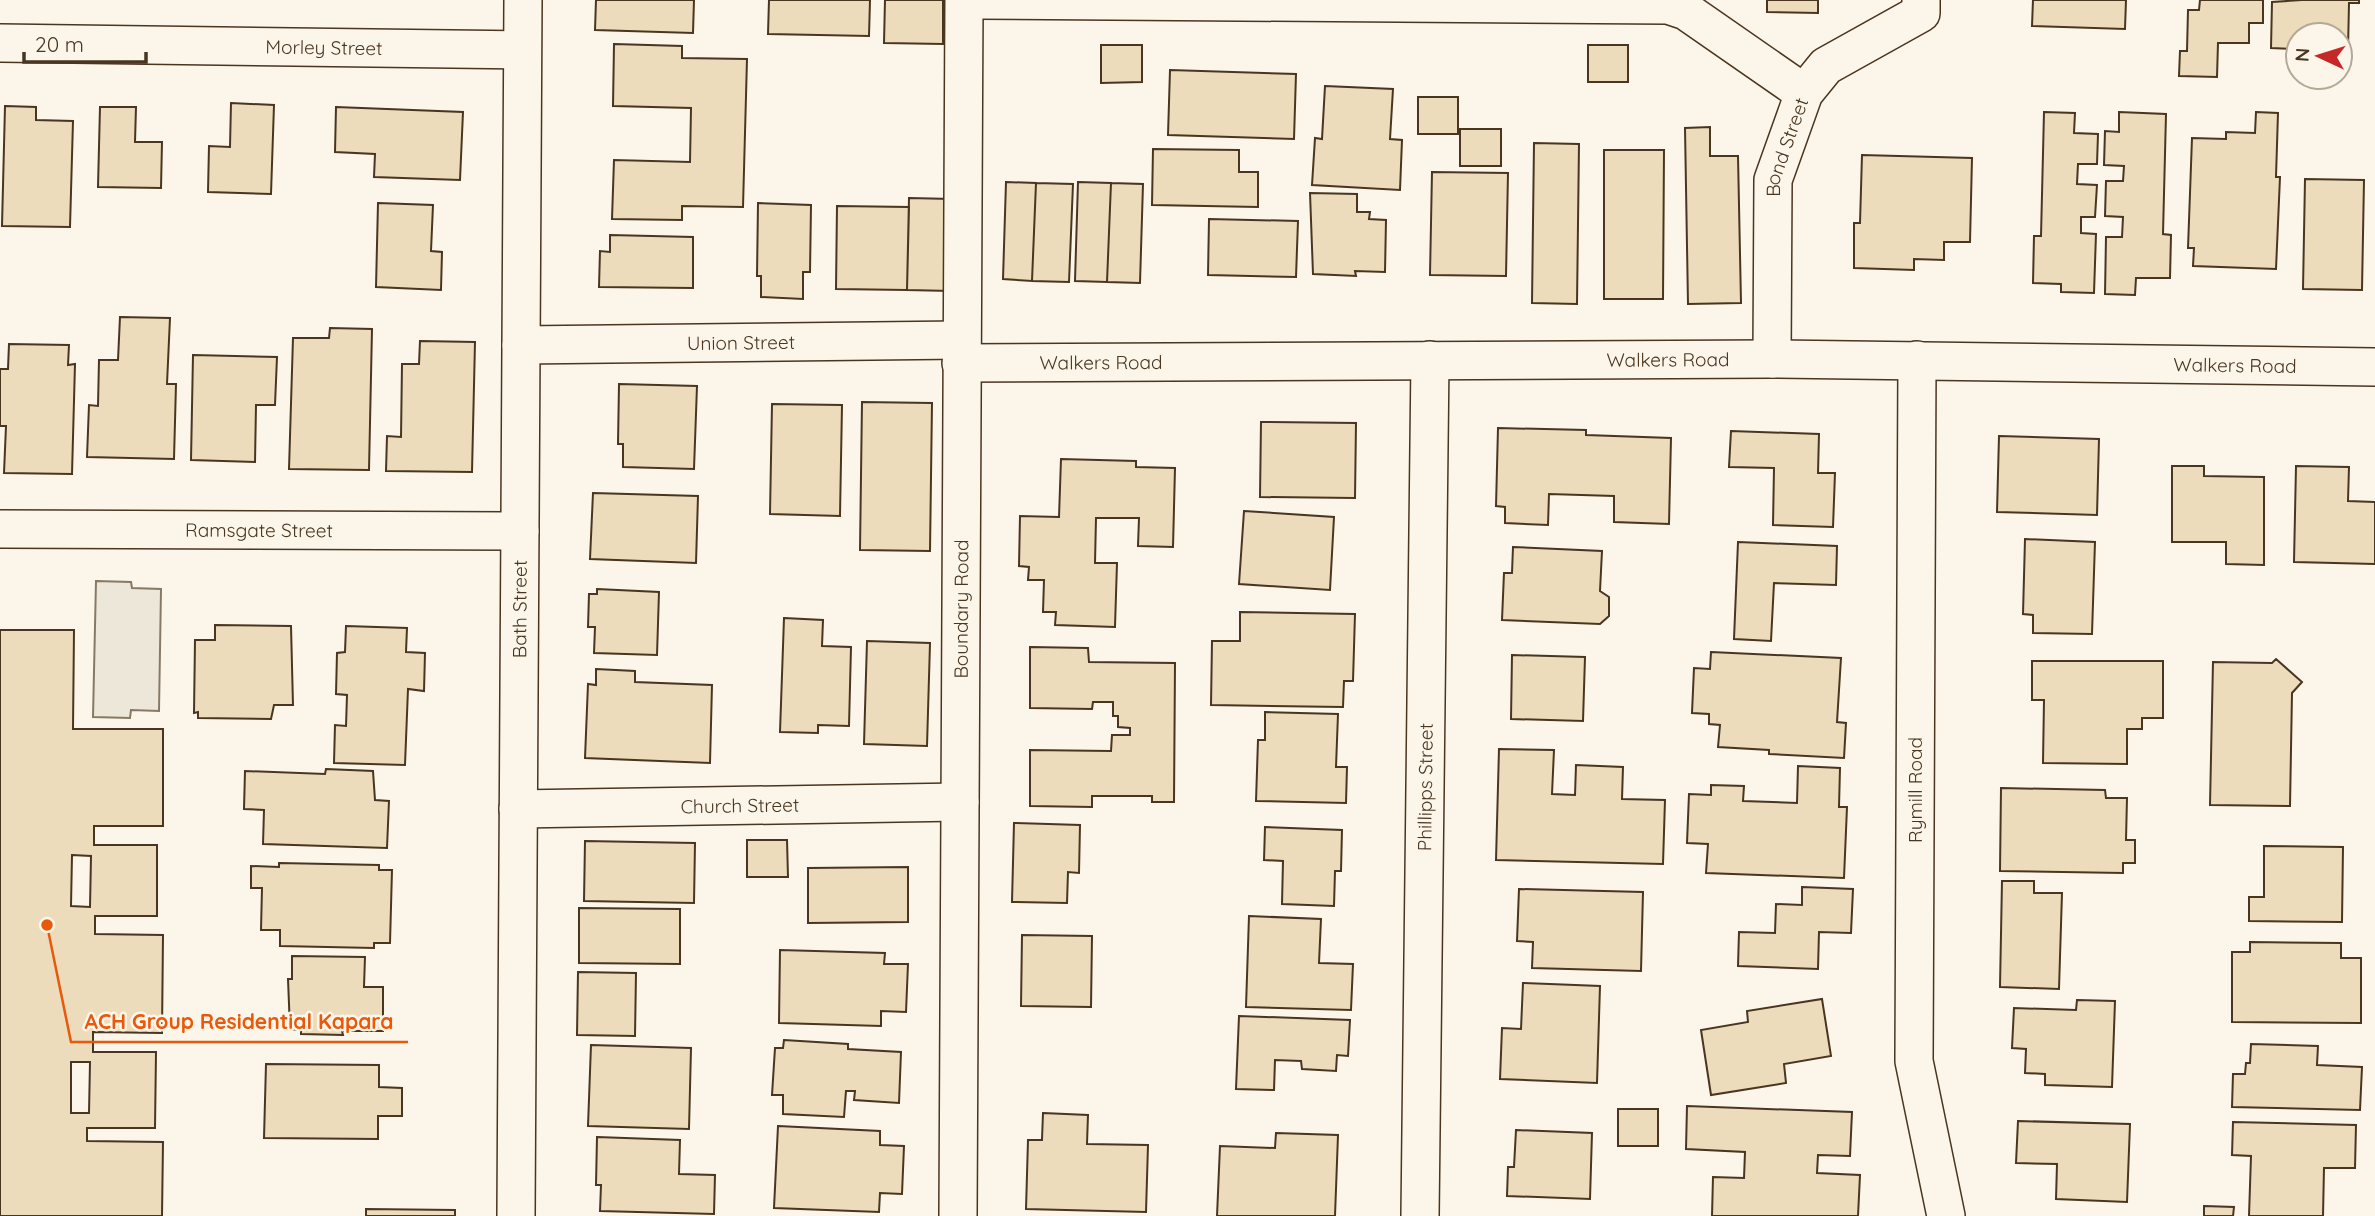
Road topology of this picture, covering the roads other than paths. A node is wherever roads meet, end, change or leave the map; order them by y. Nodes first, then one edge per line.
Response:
1 (523, 0) edge
2 (964, 0) edge
3 (979, 0) edge
4 (1921, 0) edge
5 (0, 43) edge
6 (522, 50) junction
7 (1804, 93) junction
8 (521, 345) junction
9 (961, 351) junction
10 (1772, 359) junction
11 (1430, 360) junction
12 (1917, 360) junction
13 (2375, 367) edge
14 (0, 529) edge
15 (520, 531) junction
16 (961, 802) junction
17 (519, 809) junction
18 (516, 1216) edge
19 (958, 1216) edge
20 (1420, 1216) edge
21 (1946, 1216) edge

1 - 6 street, Bath Street
2 - 9 street, Boundary Road
3 - 7 street
4 - 7 street, Bond Street
5 - 6 street, Morley Street
6 - 8 street, Bath Street
7 - 10 street, Bond Street
8 - 9 street, Union Street
8 - 15 street, Bath Street
9 - 11 street, Walkers Road
9 - 16 street, Boundary Road
10 - 11 street, Walkers Road
10 - 12 street, Walkers Road
11 - 20 street, Phillipps Street
12 - 13 street, Walkers Road
12 - 21 street, Rymill Road
14 - 15 street, Ramsgate Street
15 - 17 street, Bath Street
16 - 17 street, Church Street
16 - 19 street, Boundary Road
17 - 18 street, Bath Street

